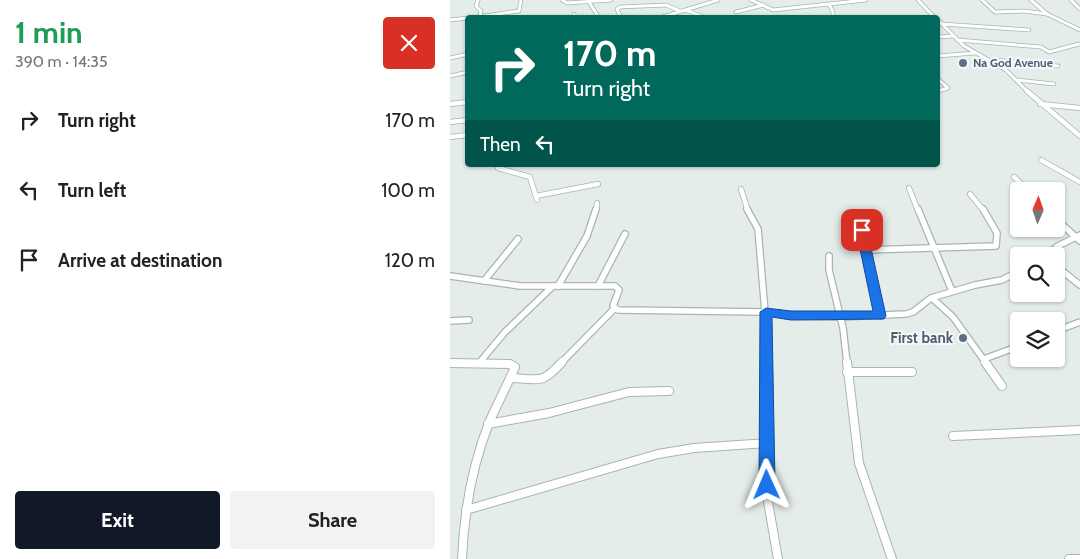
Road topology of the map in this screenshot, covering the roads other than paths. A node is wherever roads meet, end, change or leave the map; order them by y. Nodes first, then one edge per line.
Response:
1 (478, 0) edge
2 (521, 0) edge
3 (562, 0) edge
4 (611, 0) edge
5 (718, 0) edge
6 (751, 0) edge
7 (866, 0) edge
8 (918, 0) edge
9 (982, 0) edge
10 (1031, 0) edge
11 (842, 1) edge
12 (589, 2) junction
13 (1072, 2) edge
14 (828, 4) junction
15 (1080, 4) edge
16 (764, 5) junction
17 (817, 5) junction
18 (830, 8) junction
19 (1080, 9) edge
20 (686, 10) junction
21 (680, 12) junction
22 (736, 12) dead end
23 (1047, 14) junction
24 (482, 15) edge
25 (500, 15) edge
26 (596, 15) edge
27 (620, 15) edge
28 (670, 15) edge
29 (698, 15) edge
30 (831, 15) edge
31 (932, 15) edge
32 (465, 18) edge
33 (450, 20) edge
34 (942, 24) joint
35 (1029, 30) dead end
36 (1080, 30) edge
37 (953, 36) junction
38 (940, 37) edge
39 (957, 40) junction
40 (1079, 44) edge
41 (975, 53) junction
42 (465, 55) edge
43 (940, 56) edge
44 (450, 58) edge
45 (988, 60) junction
46 (1058, 66) dead end
47 (465, 73) edge
48 (450, 76) edge
49 (1017, 80) junction
50 (940, 81) edge
51 (1054, 84) dead end
52 (940, 90) edge
53 (465, 102) edge
54 (450, 104) edge
55 (1040, 104) junction
56 (1080, 108) edge
57 (465, 120) edge
58 (450, 122) edge
59 (1072, 130) junction
60 (1080, 132) edge
61 (465, 134) edge
62 (1080, 136) edge
63 (450, 137) edge
64 (1041, 160) dead end
65 (498, 167) edge
66 (1014, 177) dead end
67 (1019, 182) edge
68 (1080, 182) edge
69 (598, 184) dead end
70 (909, 188) dead end
71 (740, 189) dead end
72 (970, 194) dead end
73 (596, 203) dead end
74 (859, 216) dead end
75 (1065, 227) edge
76 (625, 234) dead end
77 (1078, 238) edge
78 (518, 239) dead end
79 (1057, 247) edge
80 (934, 248) junction
81 (866, 250) junction
82 (829, 256) dead end
83 (1065, 273) edge
84 (450, 276) edge
85 (1010, 276) edge
86 (484, 281) junction
87 (1080, 285) edge
88 (555, 286) junction
89 (598, 286) junction
90 (952, 291) junction
91 (932, 298) junction
92 (614, 309) junction
93 (766, 312) junction
94 (880, 316) junction
95 (841, 317) junction
96 (469, 320) dead end
97 (450, 321) edge
98 (1080, 322) edge
99 (1065, 328) edge
100 (1010, 349) edge
101 (984, 359) junction
102 (450, 363) edge
103 (478, 363) junction
104 (847, 372) junction
105 (912, 372) dead end
106 (510, 378) junction
107 (1002, 386) dead end
108 (669, 391) dead end
109 (488, 424) junction
110 (1080, 430) edge
111 (953, 436) dead end
112 (767, 443) junction
113 (466, 510) junction
114 (462, 559) edge
115 (778, 559) edge
116 (892, 559) edge
117 (1069, 559) edge
118 (1080, 559) edge

1 - 24 street
2 - 25 street
3 - 12 street
4 - 12 street
5 - 20 street
6 - 16 street
7 - 11 street
8 - 31 street
9 - 23 street
10 - 23 street
11 - 14 street
12 - 26 street
13 - 15 street
13 - 19 street
14 - 17 street
14 - 18 street
16 - 17 street
16 - 22 street
17 - 18 street
18 - 30 street
20 - 21 street
20 - 29 street
21 - 27 street
21 - 28 street
23 - 36 street
32 - 33 street
34 - 35 street
34 - 37 street
37 - 38 street
37 - 39 street
39 - 40 street
39 - 41 street
41 - 43 street
41 - 45 street
42 - 44 street
45 - 46 street
45 - 49 street
47 - 48 street
49 - 51 street
49 - 55 street
50 - 52 street
53 - 54 street
55 - 56 street
55 - 59 street
57 - 58 street
59 - 60 street
59 - 62 street
61 - 63 street
64 - 68 street
65 - 69 street
66 - 67 street
70 - 80 street
71 - 93 street
72 - 80 street
73 - 88 street
74 - 81 street
75 - 77 street
76 - 89 street
77 - 79 street
78 - 86 street
80 - 81 street
80 - 90 street
81 - 94 street
82 - 95 street
83 - 87 street
84 - 86 street
85 - 90 street
86 - 88 street
88 - 89 street
88 - 103 street
89 - 92 street
90 - 91 street
91 - 94 street
91 - 101 street
92 - 93 street
92 - 106 street
93 - 95 street
93 - 112 street
94 - 95 street
95 - 104 street
96 - 97 street
98 - 99 street
100 - 101 street
101 - 107 street
102 - 103 street
103 - 106 street
104 - 105 street
104 - 116 street
106 - 109 street
108 - 109 street
109 - 113 street
110 - 111 street
112 - 113 street
112 - 115 street
113 - 114 street
117 - 118 street

